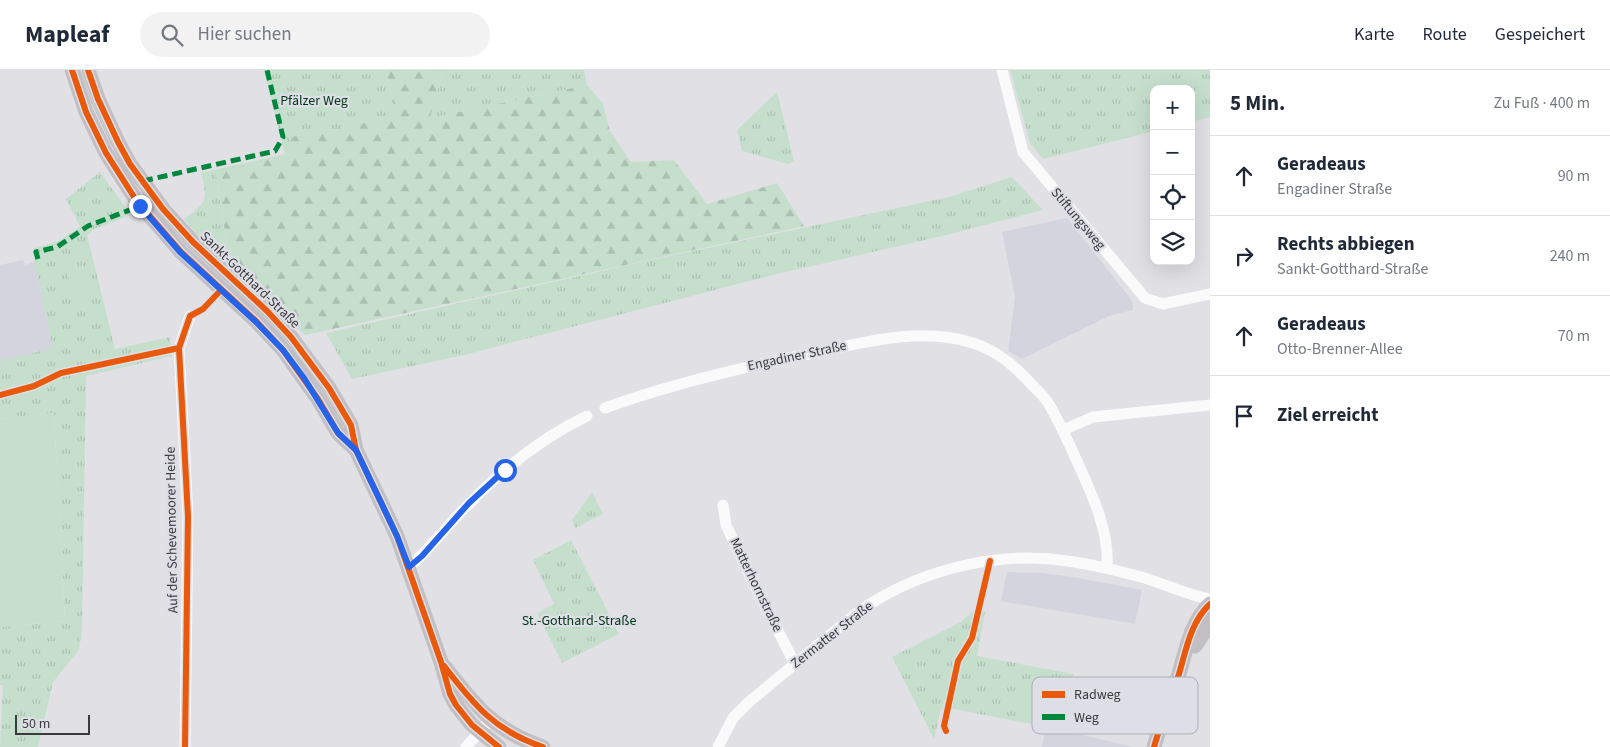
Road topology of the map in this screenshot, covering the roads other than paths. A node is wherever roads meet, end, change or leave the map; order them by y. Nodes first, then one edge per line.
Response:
1 (72, 70) edge
2 (88, 70) edge
3 (1002, 70) edge
4 (1210, 294) edge
5 (190, 316) dead end
6 (1210, 405) edge
7 (605, 408) dead end
8 (587, 416) dead end
9 (1062, 430) junction
10 (356, 450) junction
11 (723, 505) dead end
12 (409, 567) junction
13 (1107, 568) junction
14 (1210, 599) edge
15 (1210, 604) edge
16 (1210, 623) edge
17 (442, 662) junction
18 (795, 664) junction
19 (1179, 673) junction
20 (1178, 677) edge
21 (491, 720) junction
22 (480, 732) junction
23 (1158, 734) edge
24 (185, 747) edge
25 (466, 747) edge
26 (499, 747) edge
27 (542, 747) edge
28 (718, 747) edge
29 (1154, 747) edge

1 - 10 street, Sankt-Gotthard-Straße
2 - 10 street, Sankt-Gotthard-Straße
3 - 4 street, Stiftungsweg
5 - 24 street, Auf der Schevemoorer Heide
6 - 9 street
7 - 9 street, Engadiner Straße
8 - 12 street
9 - 13 street, Engadiner Straße
10 - 12 street, Sankt-Gotthard-Straße
11 - 18 street, Matterhornstraße
12 - 17 street, Sankt-Gotthard-Straße
13 - 14 street, Zermatter Straße
13 - 18 street, Zermatter Straße
15 - 19 street
16 - 19 street
17 - 21 street, Sankt-Gotthard-Straße
17 - 22 street, Sankt-Gotthard-Straße
18 - 28 street, Zermatter Straße
19 - 20 street
21 - 22 street
21 - 27 street, Sankt-Gotthard-Straße
22 - 25 street
22 - 26 street, Sankt-Gotthard-Straße
23 - 29 street

